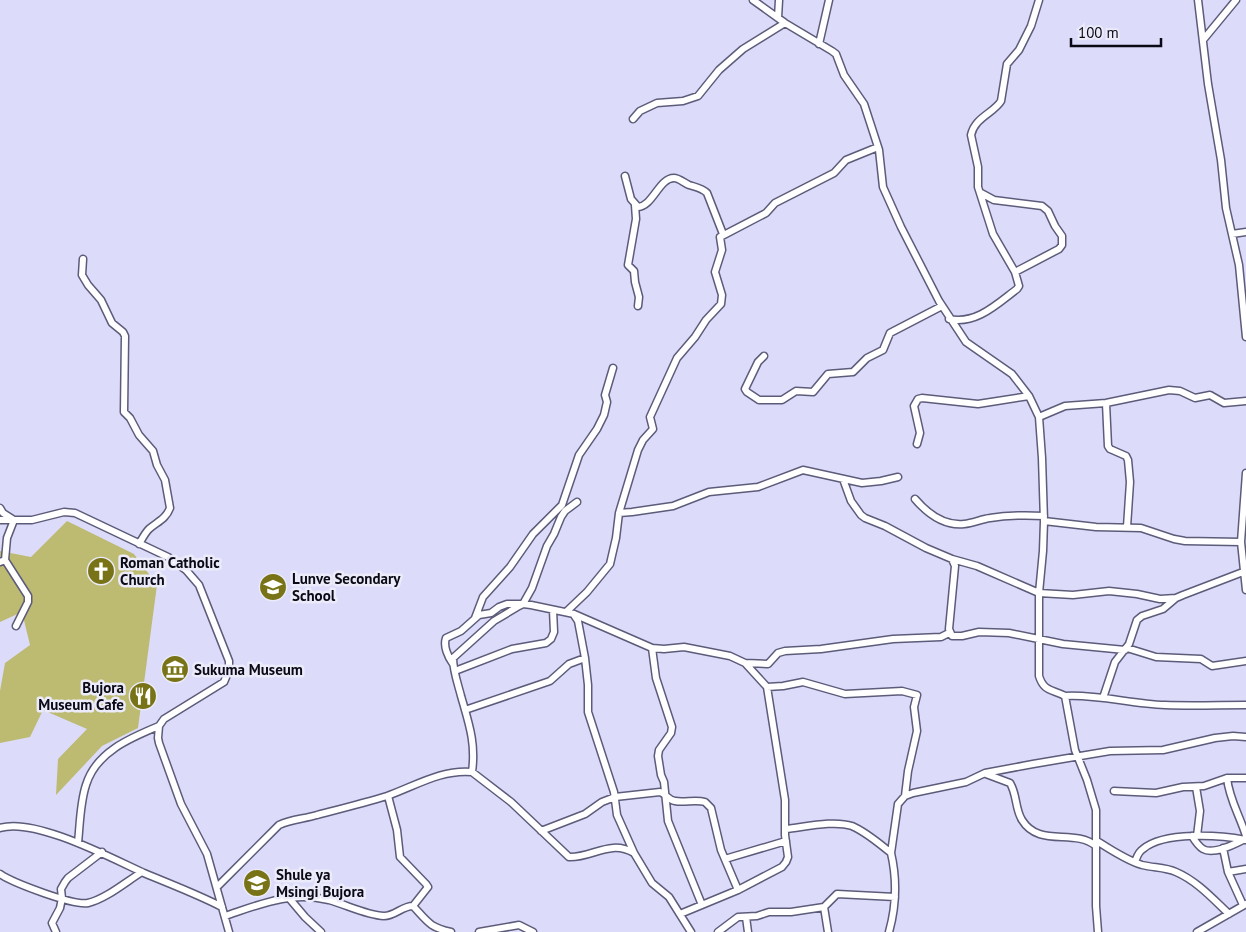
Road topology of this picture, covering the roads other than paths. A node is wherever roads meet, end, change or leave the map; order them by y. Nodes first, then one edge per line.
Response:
1 (753, 0) edge
2 (780, 0) edge
3 (829, 0) edge
4 (1039, 0) edge
5 (1198, 0) edge
6 (1236, 0) edge
7 (778, 18) junction
8 (785, 23) junction
9 (1203, 40) junction
10 (819, 44) junction
11 (633, 119) dead end
12 (878, 147) junction
13 (625, 176) dead end
14 (980, 193) junction
15 (635, 205) junction
16 (1246, 232) edge
17 (723, 234) junction
18 (1232, 234) junction
19 (83, 260) dead end
20 (1015, 272) junction
21 (638, 306) dead end
22 (942, 306) junction
23 (950, 319) junction
24 (1246, 337) edge
25 (764, 356) dead end
26 (613, 368) dead end
27 (1029, 396) junction
28 (1246, 401) edge
29 (1106, 403) junction
30 (1039, 417) junction
31 (917, 444) dead end
32 (1246, 473) edge
33 (898, 476) dead end
34 (843, 479) junction
35 (915, 499) dead end
36 (577, 502) dead end
37 (0, 508) edge
38 (619, 513) junction
39 (1044, 518) junction
40 (0, 520) edge
41 (14, 520) junction
42 (1128, 527) junction
43 (1241, 542) junction
44 (139, 544) junction
45 (952, 559) junction
46 (3, 561) edge
47 (1243, 572) junction
48 (1246, 590) edge
49 (1039, 594) junction
50 (1176, 598) junction
51 (523, 604) junction
52 (552, 610) junction
53 (566, 612) junction
54 (574, 614) junction
55 (475, 618) junction
56 (16, 626) dead end
57 (949, 633) junction
58 (1038, 639) junction
59 (652, 648) junction
60 (1126, 649) junction
61 (585, 658) junction
62 (1246, 660) edge
63 (745, 663) junction
64 (454, 668) junction
65 (767, 687) junction
66 (1065, 696) junction
67 (1103, 698) junction
68 (1246, 705) edge
69 (465, 710) junction
70 (159, 726) junction
71 (1246, 737) edge
72 (1078, 757) junction
73 (472, 772) junction
74 (985, 773) junction
75 (1227, 778) junction
76 (1246, 778) edge
77 (1196, 787) junction
78 (1114, 790) dead end
79 (665, 794) junction
80 (388, 796) junction
81 (905, 796) junction
82 (615, 797) junction
83 (0, 828) edge
84 (786, 829) junction
85 (541, 831) junction
86 (1194, 836) junction
87 (1245, 839) edge
88 (786, 841) junction
89 (78, 843) junction
90 (1097, 843) junction
91 (1223, 848) junction
92 (102, 852) junction
93 (634, 853) junction
94 (891, 853) junction
95 (725, 859) junction
96 (1135, 862) junction
97 (1246, 869) edge
98 (142, 872) junction
99 (1228, 872) junction
100 (0, 874) edge
101 (217, 888) junction
102 (738, 890) junction
103 (894, 897) junction
104 (62, 898) junction
105 (289, 898) junction
106 (702, 905) junction
107 (1245, 905) edge
108 (222, 906) junction
109 (413, 906) junction
110 (824, 907) junction
111 (680, 914) junction
112 (1229, 914) junction
113 (225, 916) junction
114 (746, 917) junction
115 (505, 930) edge
116 (1206, 930) edge
117 (56, 932) edge
118 (230, 932) edge
119 (321, 932) edge
120 (451, 932) edge
121 (478, 932) edge
122 (533, 932) edge
123 (691, 932) edge
124 (718, 932) edge
125 (748, 932) edge
126 (828, 932) edge
127 (889, 932) edge
128 (1098, 932) edge
129 (1197, 932) edge

1 - 7 street
2 - 7 street
3 - 10 street
4 - 14 street
5 - 9 street
6 - 9 street
7 - 8 street
8 - 10 street
8 - 11 street
9 - 18 street
10 - 12 street
12 - 17 street
12 - 22 street
13 - 15 street
14 - 20 street
14 - 20 street
15 - 17 street
15 - 21 street
16 - 18 street
17 - 38 street
18 - 24 street
19 - 44 street
20 - 23 street
22 - 23 street
22 - 25 street
23 - 27 street
26 - 55 street
27 - 30 street
27 - 31 street
28 - 29 street
29 - 30 street
29 - 42 street
30 - 39 street
32 - 43 street
33 - 34 street
34 - 38 street
34 - 45 street
35 - 39 street
36 - 51 street
37 - 41 street
38 - 53 street
39 - 42 street
39 - 49 street
40 - 41 street
41 - 44 street
41 - 46 street
42 - 43 street
43 - 47 street
44 - 70 street
45 - 49 street
45 - 57 street
46 - 56 street
47 - 48 street
47 - 50 street
49 - 50 street
49 - 58 street
50 - 60 street
51 - 52 street
51 - 55 street
51 - 64 street
52 - 53 street
52 - 64 street
53 - 54 street
54 - 59 street
54 - 61 street
55 - 64 street
57 - 58 street
57 - 63 street
58 - 60 street
58 - 66 street
59 - 63 street
59 - 79 street
60 - 62 street
60 - 67 street
61 - 69 street
61 - 82 street
63 - 65 street
64 - 69 street
65 - 81 street
65 - 84 street
66 - 67 street
66 - 72 street
67 - 68 street
69 - 73 street
70 - 89 street
70 - 101 street
71 - 72 street
72 - 74 street
72 - 90 street
73 - 80 street
73 - 85 street
74 - 81 street
74 - 90 street
75 - 76 street
75 - 77 street
75 - 87 street
77 - 78 street
77 - 86 street
79 - 82 street
79 - 95 street
79 - 106 street
80 - 101 street
80 - 109 street
81 - 94 street
82 - 85 street
82 - 93 street
83 - 89 street
84 - 88 street
84 - 94 street
85 - 93 street
86 - 87 street
86 - 91 street
86 - 96 street
87 - 91 street
88 - 95 street
88 - 102 street
89 - 92 street
90 - 96 street
90 - 128 street
91 - 99 street
92 - 98 street
92 - 104 street
93 - 111 street
94 - 103 street
95 - 102 street
96 - 112 street
97 - 99 street
98 - 104 street
98 - 108 street
99 - 107 street
100 - 104 street
101 - 108 street
102 - 106 street
103 - 110 street
103 - 127 street
104 - 117 street
105 - 109 street
105 - 113 street
105 - 119 street
106 - 111 street
107 - 112 street
108 - 113 street
109 - 120 street
110 - 114 street
110 - 126 street
111 - 123 street
112 - 116 street
113 - 118 street
114 - 124 street
114 - 125 street
115 - 121 street
115 - 122 street
116 - 129 street

